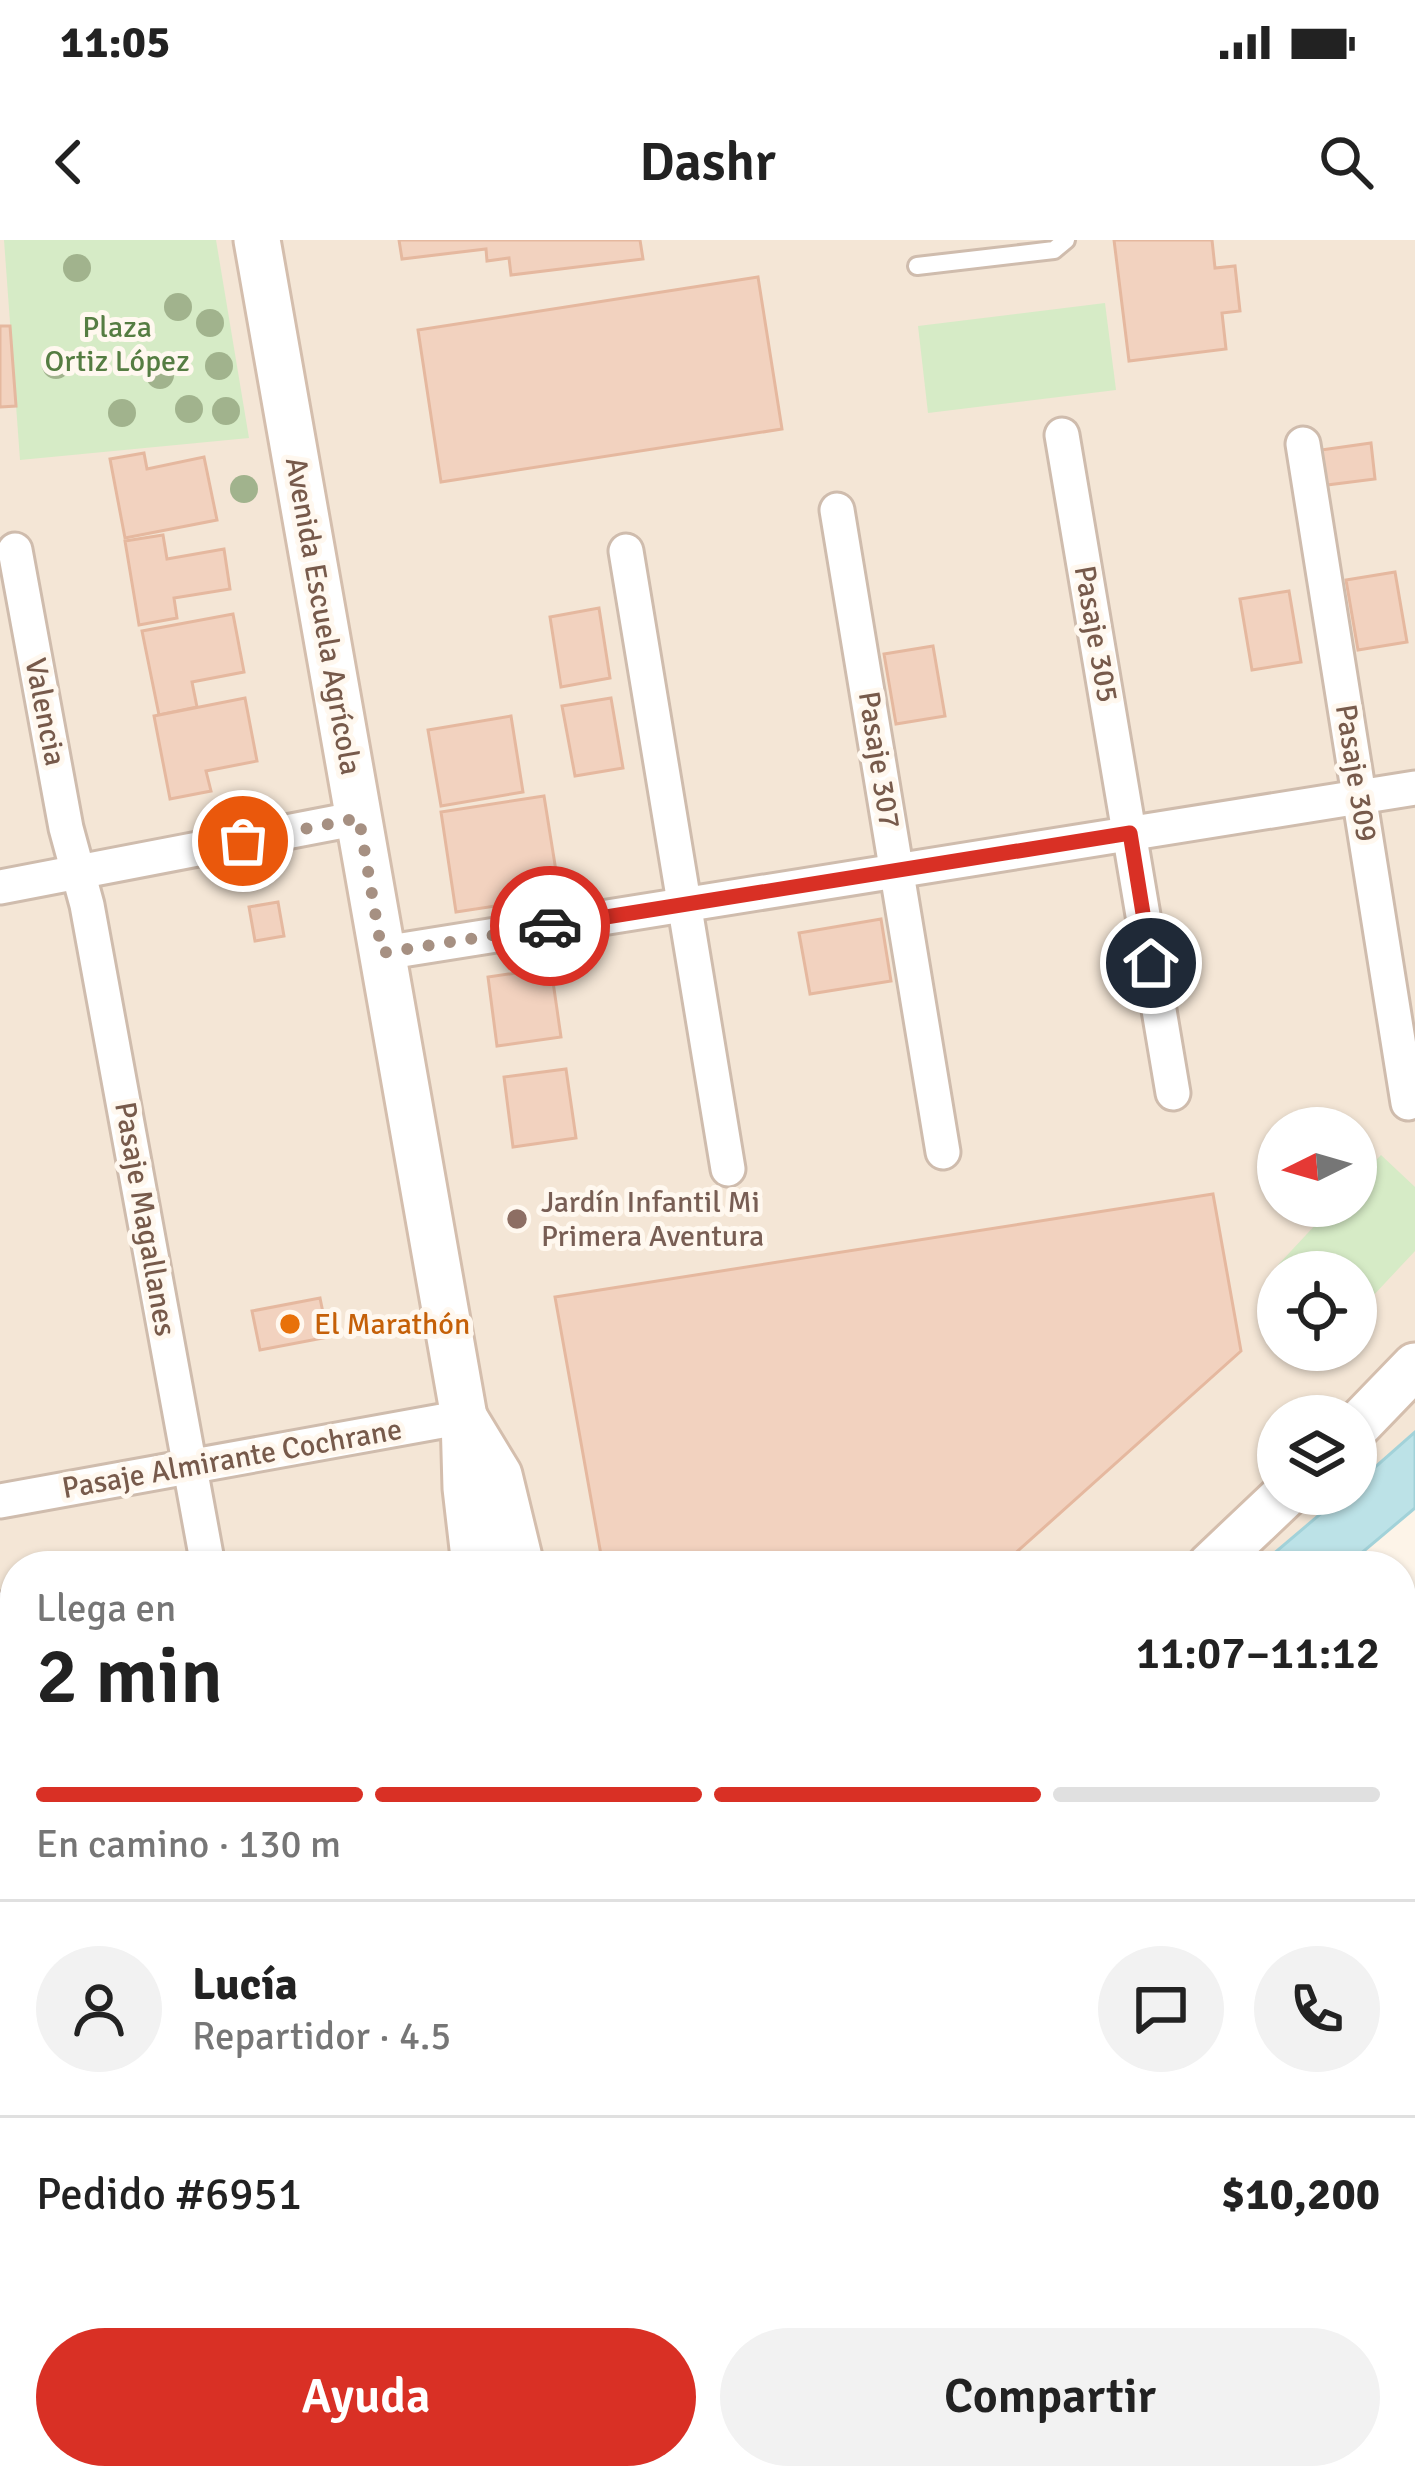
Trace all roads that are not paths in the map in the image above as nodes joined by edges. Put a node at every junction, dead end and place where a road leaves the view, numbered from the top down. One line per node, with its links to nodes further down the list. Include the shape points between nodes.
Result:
1 (257, 240): 11 (main road, Avenida Escuela Agrícola)
2 (1066, 240): 3 (lane, via 1054,250)
3 (917, 266)
4 (1062, 435): 12 (street, Pasaje 305)
5 (1304, 444): 10 (street, Pasaje 309)
6 (837, 510): 13 (street, Pasaje 307)
7 (15, 550): 14 (street, Valencia)
8 (626, 551): 16 (street)
9 (1415, 788): 10 (street)
10 (1360, 797): 12 (street); 19 (street, Pasaje 309)
11 (359, 818): 14 (street); 17 (main road, Avenida Escuela Agrícola)
12 (1130, 833): 13 (street); 18 (street, Pasaje 305)
13 (897, 870): 16 (street); 20 (street, Pasaje 307)
14 (78, 872): 15 (street); 25 (street, Pasaje Magallanes)
15 (0, 887)
16 (683, 904): 17 (street); 21 (street)
17 (382, 953): 24 (main road, Avenida Escuela Agrícola)
18 (1173, 1093)
19 (1408, 1103)
20 (943, 1152)
21 (728, 1169)
22 (1415, 1366): 23 (main road)
23 (1377, 1405)
24 (464, 1418): 25 (street, Pasaje Almirante Cochrane); 29 (main road, Avenida Escuela Agrícola); 30 (main road, Avenida Escuela Agrícola, via 499,1474)
25 (190, 1467): 26 (street, Pasaje Almirante Cochrane); 28 (street, Pasaje Magallanes)
26 (0, 1501)
27 (1264, 1515): 31 (main road)
28 (205, 1551)
29 (473, 1551)
30 (517, 1551)
31 (1226, 1551)

